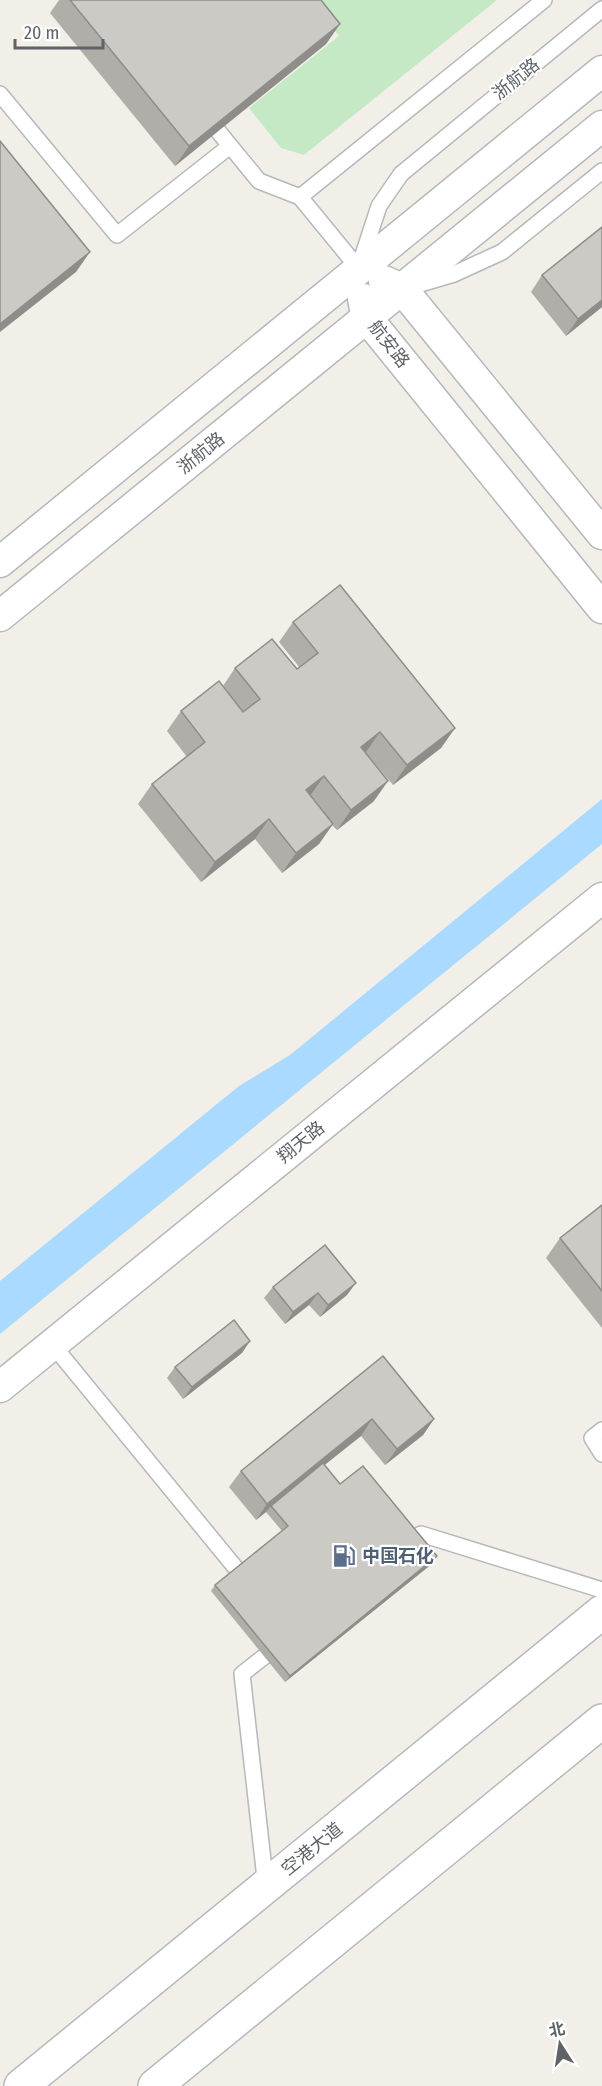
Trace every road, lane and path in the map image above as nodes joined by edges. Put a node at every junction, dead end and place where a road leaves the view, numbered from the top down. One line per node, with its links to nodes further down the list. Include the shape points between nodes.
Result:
1 (544, 0): 9 (lane)
2 (602, 9): 10 (lane, 浙航路, via 401,174 379,206)
3 (602, 71): 10 (street)
4 (0, 94): 7 (lane, via 117,235)
5 (602, 126): 11 (street, 浙航路)
6 (218, 131): 7 (lane)
7 (230, 146): 9 (lane, via 259,181)
8 (602, 171): 11 (lane, 浙航路, via 502,252 454,274)
9 (300, 198): 10 (lane)
10 (358, 270): 11 (street); 12 (street, 航安路); 14 (street)
11 (402, 289): 12 (street, 浙航路); 13 (street)
12 (367, 318): 15 (street, 航安路); 16 (street, 浙航路)
13 (602, 534)
14 (0, 562)
15 (602, 608)
16 (0, 616)
17 (602, 898): 18 (street, 翔天路)
18 (52, 1344): 19 (street, 翔天路); 24 (lane)
19 (0, 1387)
20 (602, 1430): 21 (lane, via 592,1438)
21 (602, 1454)
22 (393, 1556): 23 (lane, via 420,1534)
23 (602, 1590)
24 (261, 1599)
25 (602, 1612): 28 (main road, 空港大道)
26 (291, 1635): 28 (lane, via 242,1674)
27 (602, 1721): 30 (main road)
28 (266, 1887): 29 (main road, 空港大道)
29 (21, 2086)
30 (155, 2086)

